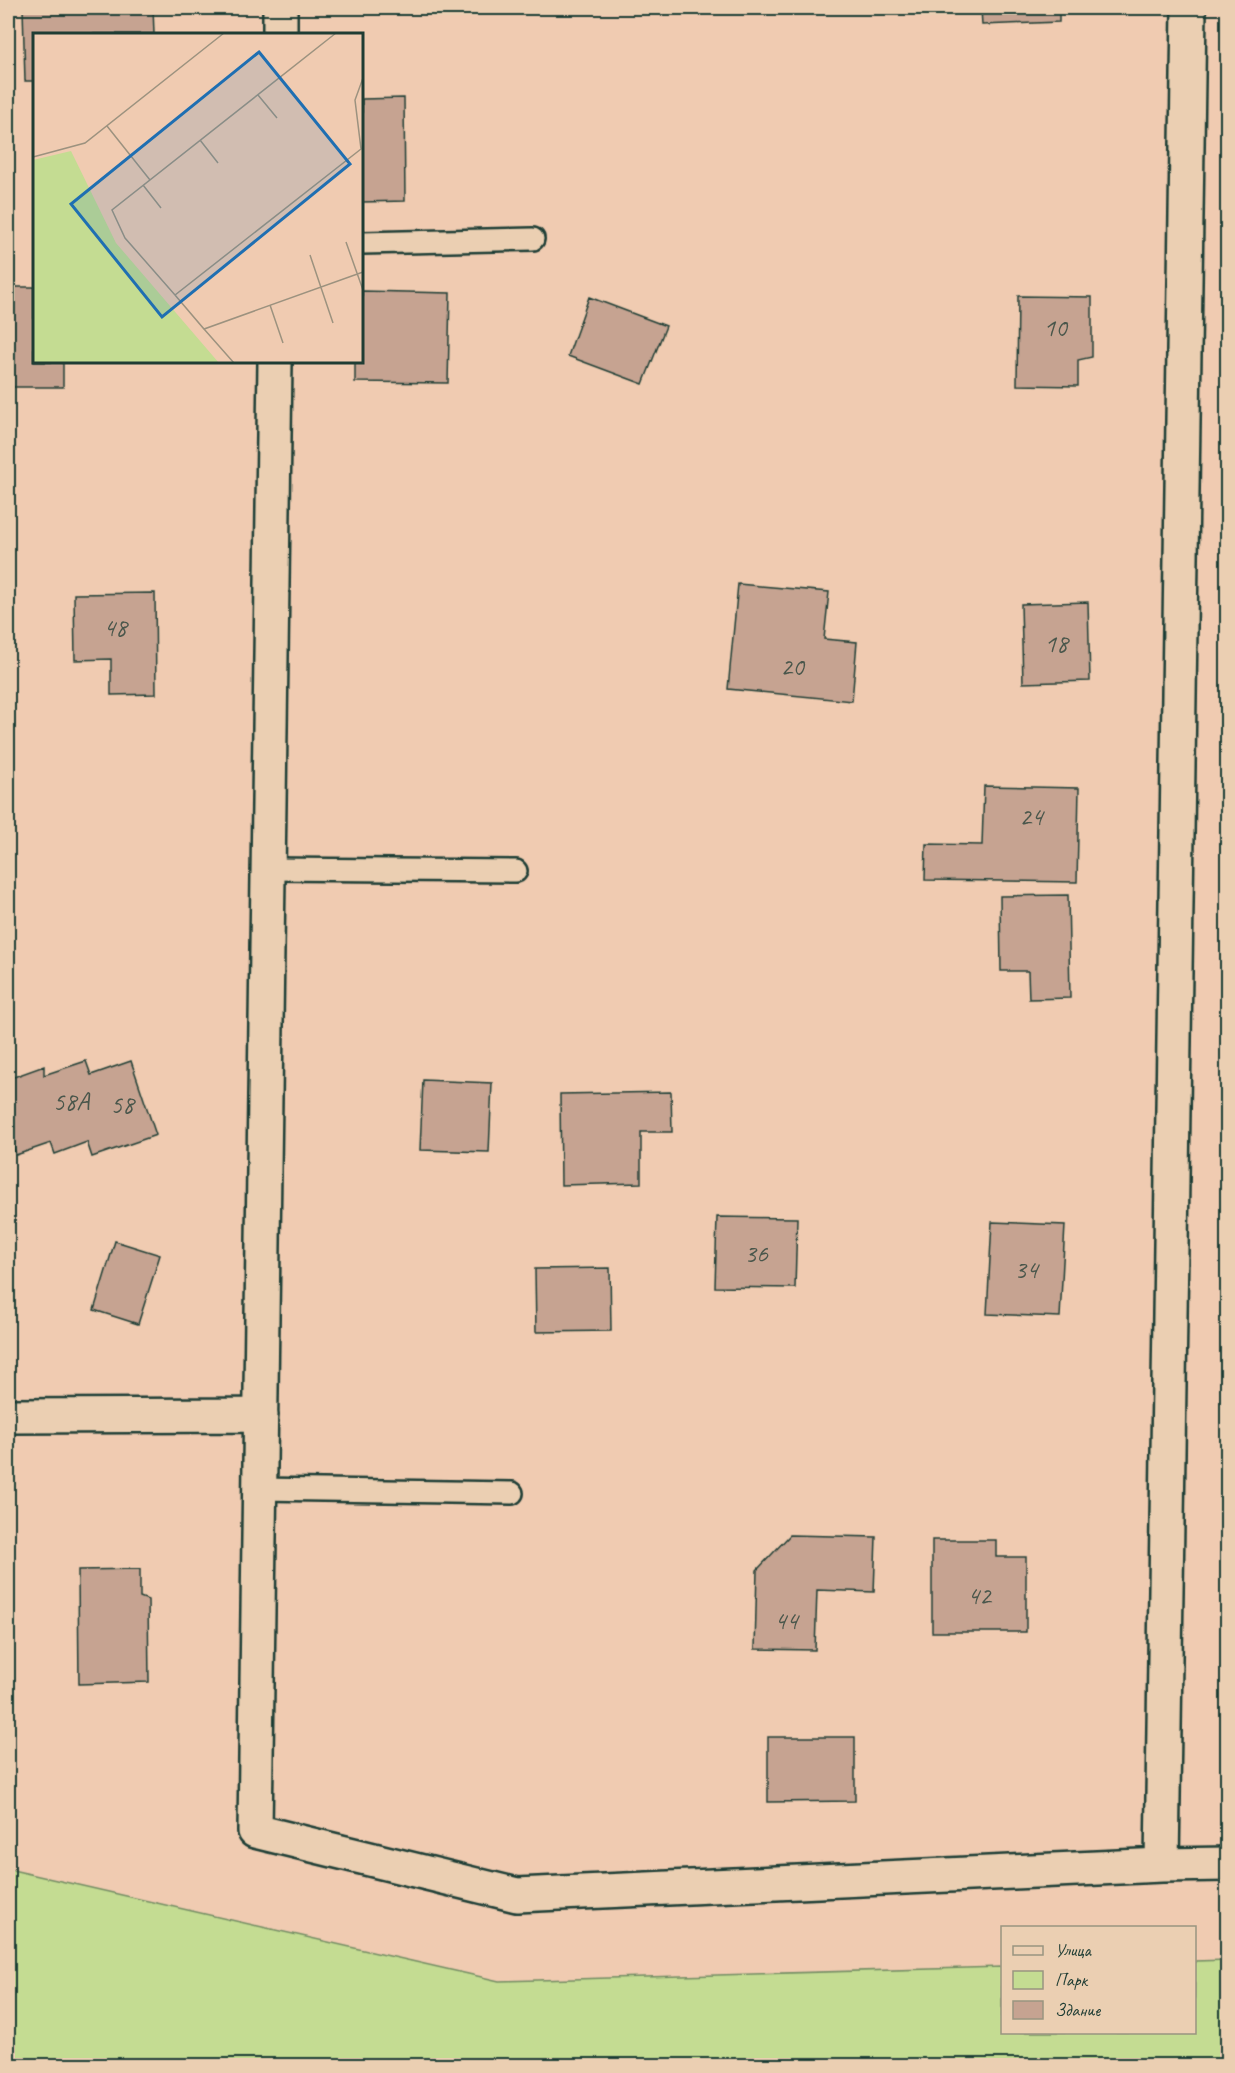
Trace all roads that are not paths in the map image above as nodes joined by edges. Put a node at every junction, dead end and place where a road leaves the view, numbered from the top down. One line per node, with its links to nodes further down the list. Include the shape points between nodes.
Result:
1 (280, 8): 3 (street)
2 (1189, 8): 14 (street)
3 (280, 33)
4 (533, 239): 5 (lane)
5 (363, 243)
6 (275, 363): 7 (street)
7 (268, 869): 8 (lane); 9 (street)
8 (516, 871)
9 (261, 1415): 10 (street); 11 (street)
10 (8, 1416)
11 (260, 1489): 12 (lane); 14 (street, via 255,1831 517,1895)
12 (512, 1493)
13 (1227, 1864): 14 (street)
14 (1162, 1865)

